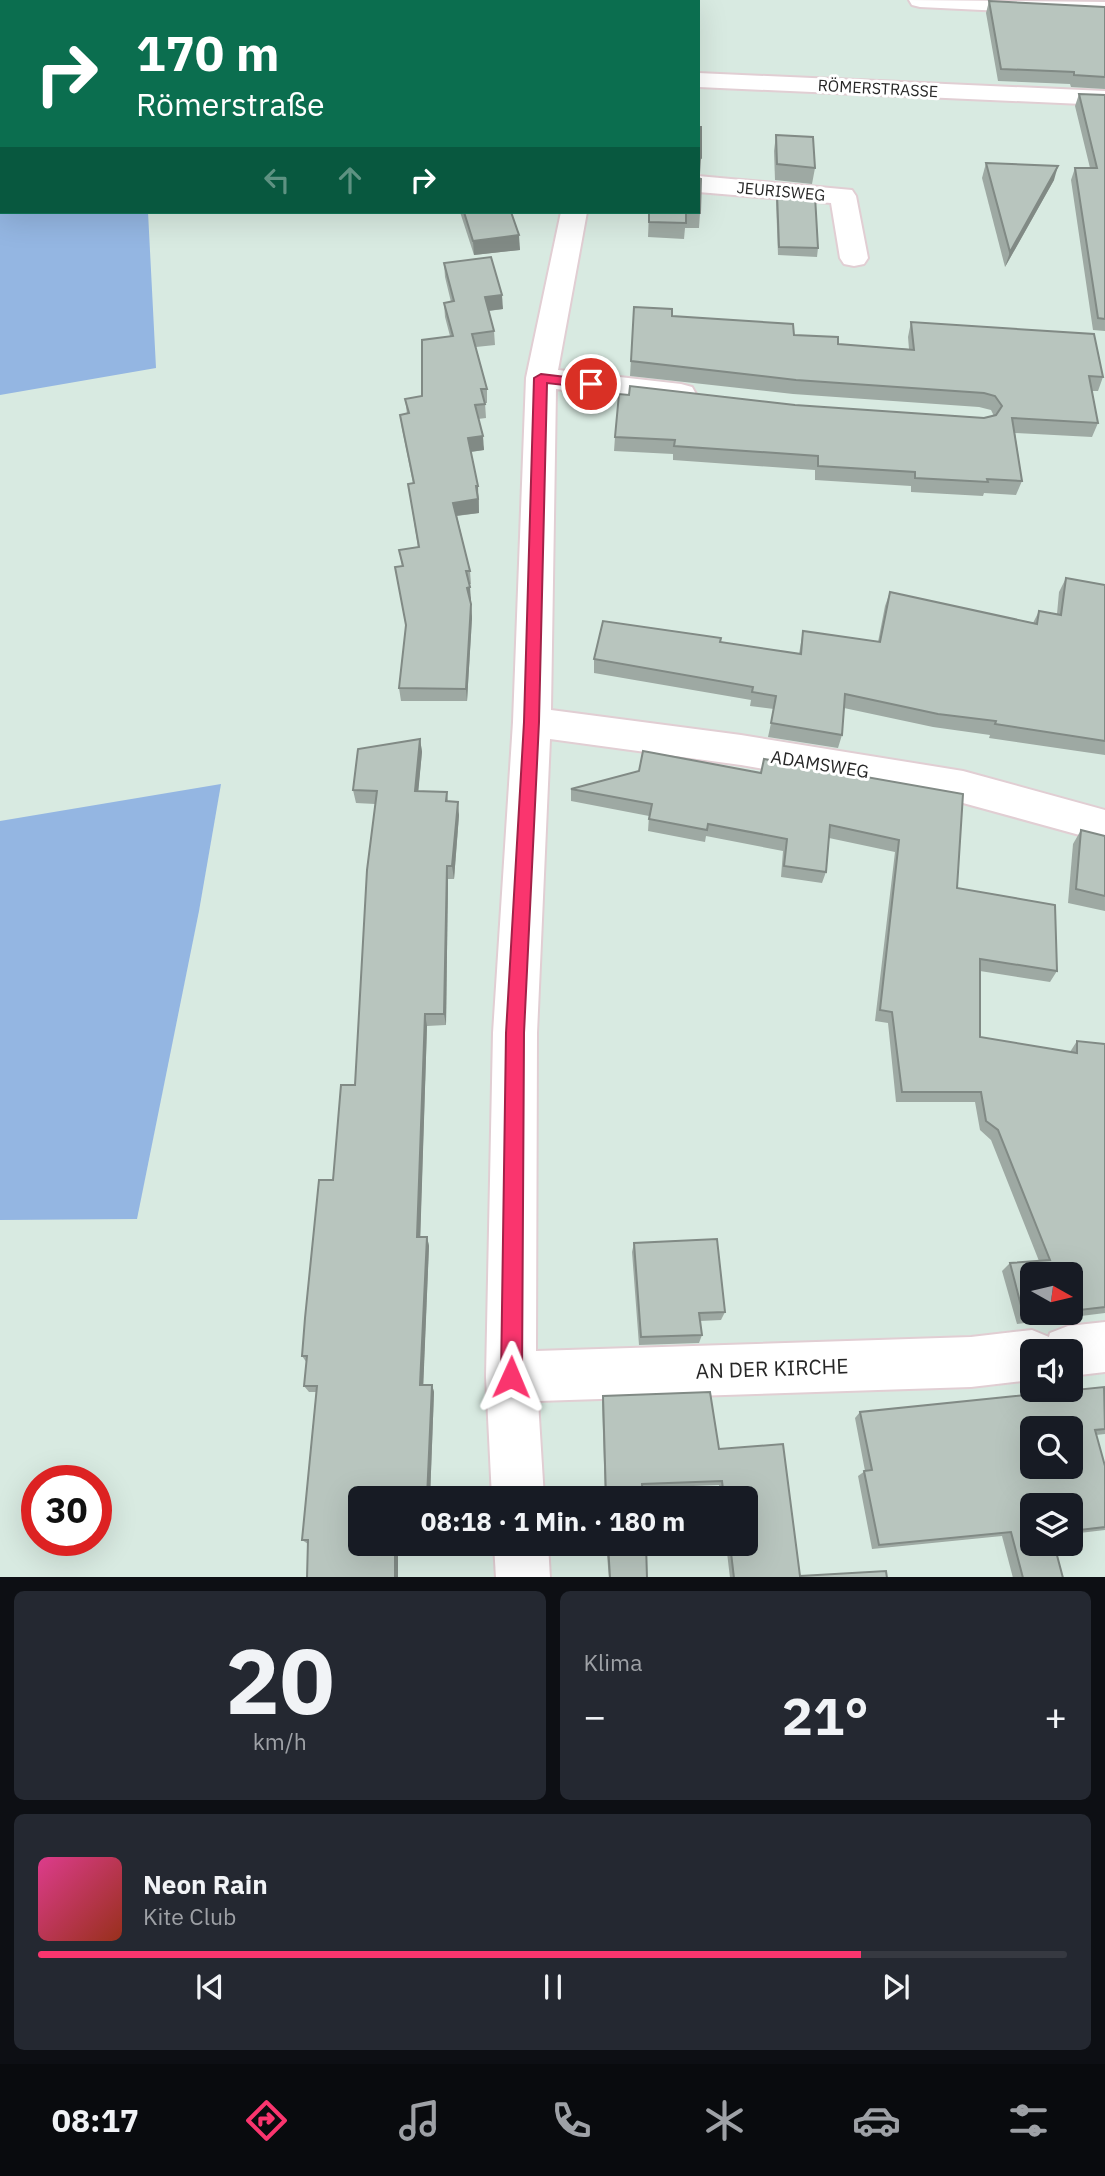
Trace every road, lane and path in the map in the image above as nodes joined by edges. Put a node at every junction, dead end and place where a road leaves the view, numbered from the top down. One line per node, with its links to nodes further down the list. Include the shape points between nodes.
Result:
1 (920, 0): 2 (street)
2 (1105, 9)
3 (700, 80): 4 (street, RÖMERSTRASSE)
4 (1105, 98)
5 (700, 184): 7 (street, JEURISWEG, via 843,196)
6 (574, 214): 8 (street)
7 (854, 258)
8 (541, 378): 9 (street); 10 (street)
9 (713, 398)
10 (532, 722): 11 (street, ADAMSWEG, via 963,787); 15 (street, via 515,1033)
11 (1105, 827)
12 (1105, 1347): 13 (street)
13 (1083, 1349)
14 (1020, 1356): 15 (street, AN DER KIRCHE, via 971,1362)
15 (511, 1377): 16 (street)
16 (517, 1486)
17 (522, 1556): 18 (street)
18 (523, 1577)

